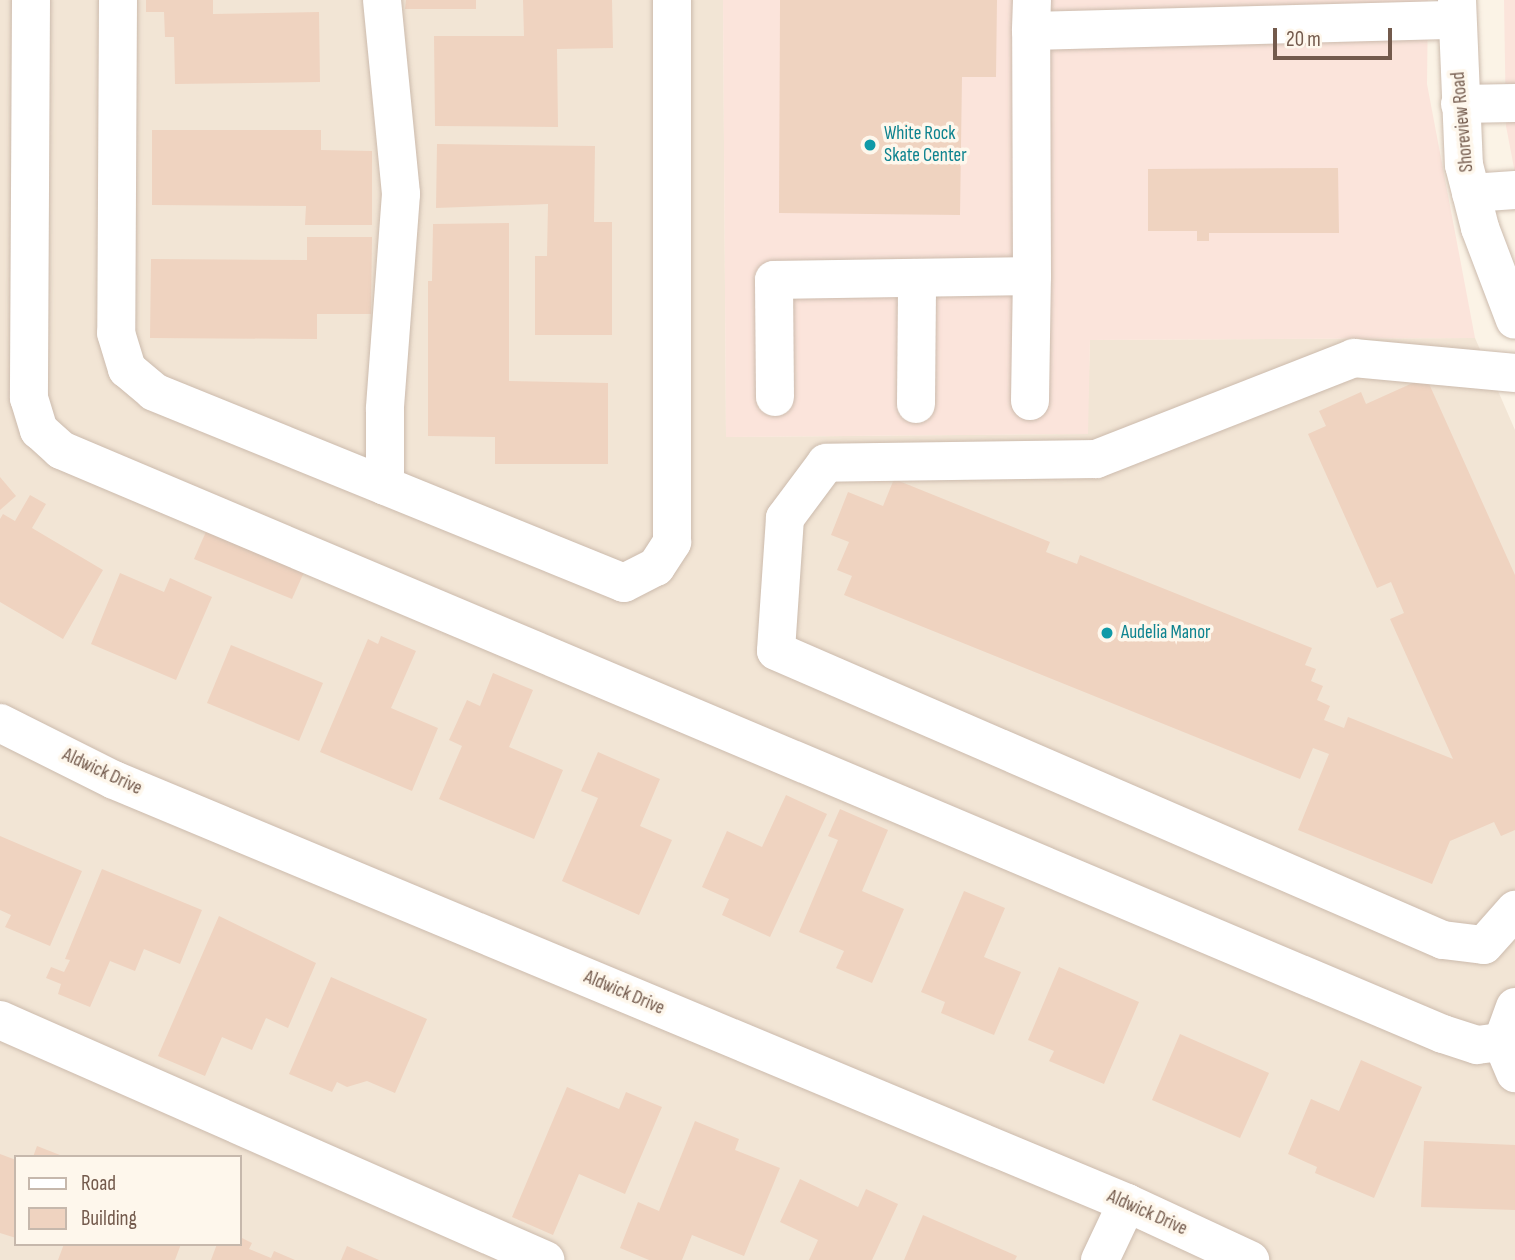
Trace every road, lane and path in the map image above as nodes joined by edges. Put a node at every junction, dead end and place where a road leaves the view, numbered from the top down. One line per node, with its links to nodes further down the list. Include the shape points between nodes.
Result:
1 (31, 0): 22 (street, via 29,398 39,430 61,450 1443,1034 1477,1045)
2 (118, 0): 18 (street, via 116,333 127,369 154,392)
3 (382, 0): 18 (street, via 401,194 385,410)
4 (672, 0): 18 (street, via 672,542 656,567 624,583)
5 (1457, 10): 6 (street); 8 (street, Shoreview Road)
6 (1032, 16): 11 (street)
7 (1515, 103): 8 (street)
8 (1460, 104): 10 (street, Shoreview Road, via 1464,165)
9 (1515, 190): 10 (street)
10 (1471, 193): 13 (street, Shoreview Road)
11 (1032, 276): 12 (street); 16 (street)
12 (917, 278): 15 (street, via 774,280); 17 (street)
13 (1515, 320)
14 (1515, 373): 20 (street, via 1354,358 1096,459 826,463 785,518 776,651 1443,940 1484,945)
15 (775, 397)
16 (1030, 401)
17 (916, 404)
18 (385, 486)
19 (0, 723): 23 (street, Aldwick Drive, via 114,780)
20 (1515, 910)
21 (0, 1020): 24 (street)
22 (1511, 1041)
23 (1126, 1203): 25 (street); 26 (street, Aldwick Drive)
24 (545, 1260)
25 (1100, 1260)
26 (1250, 1260)

